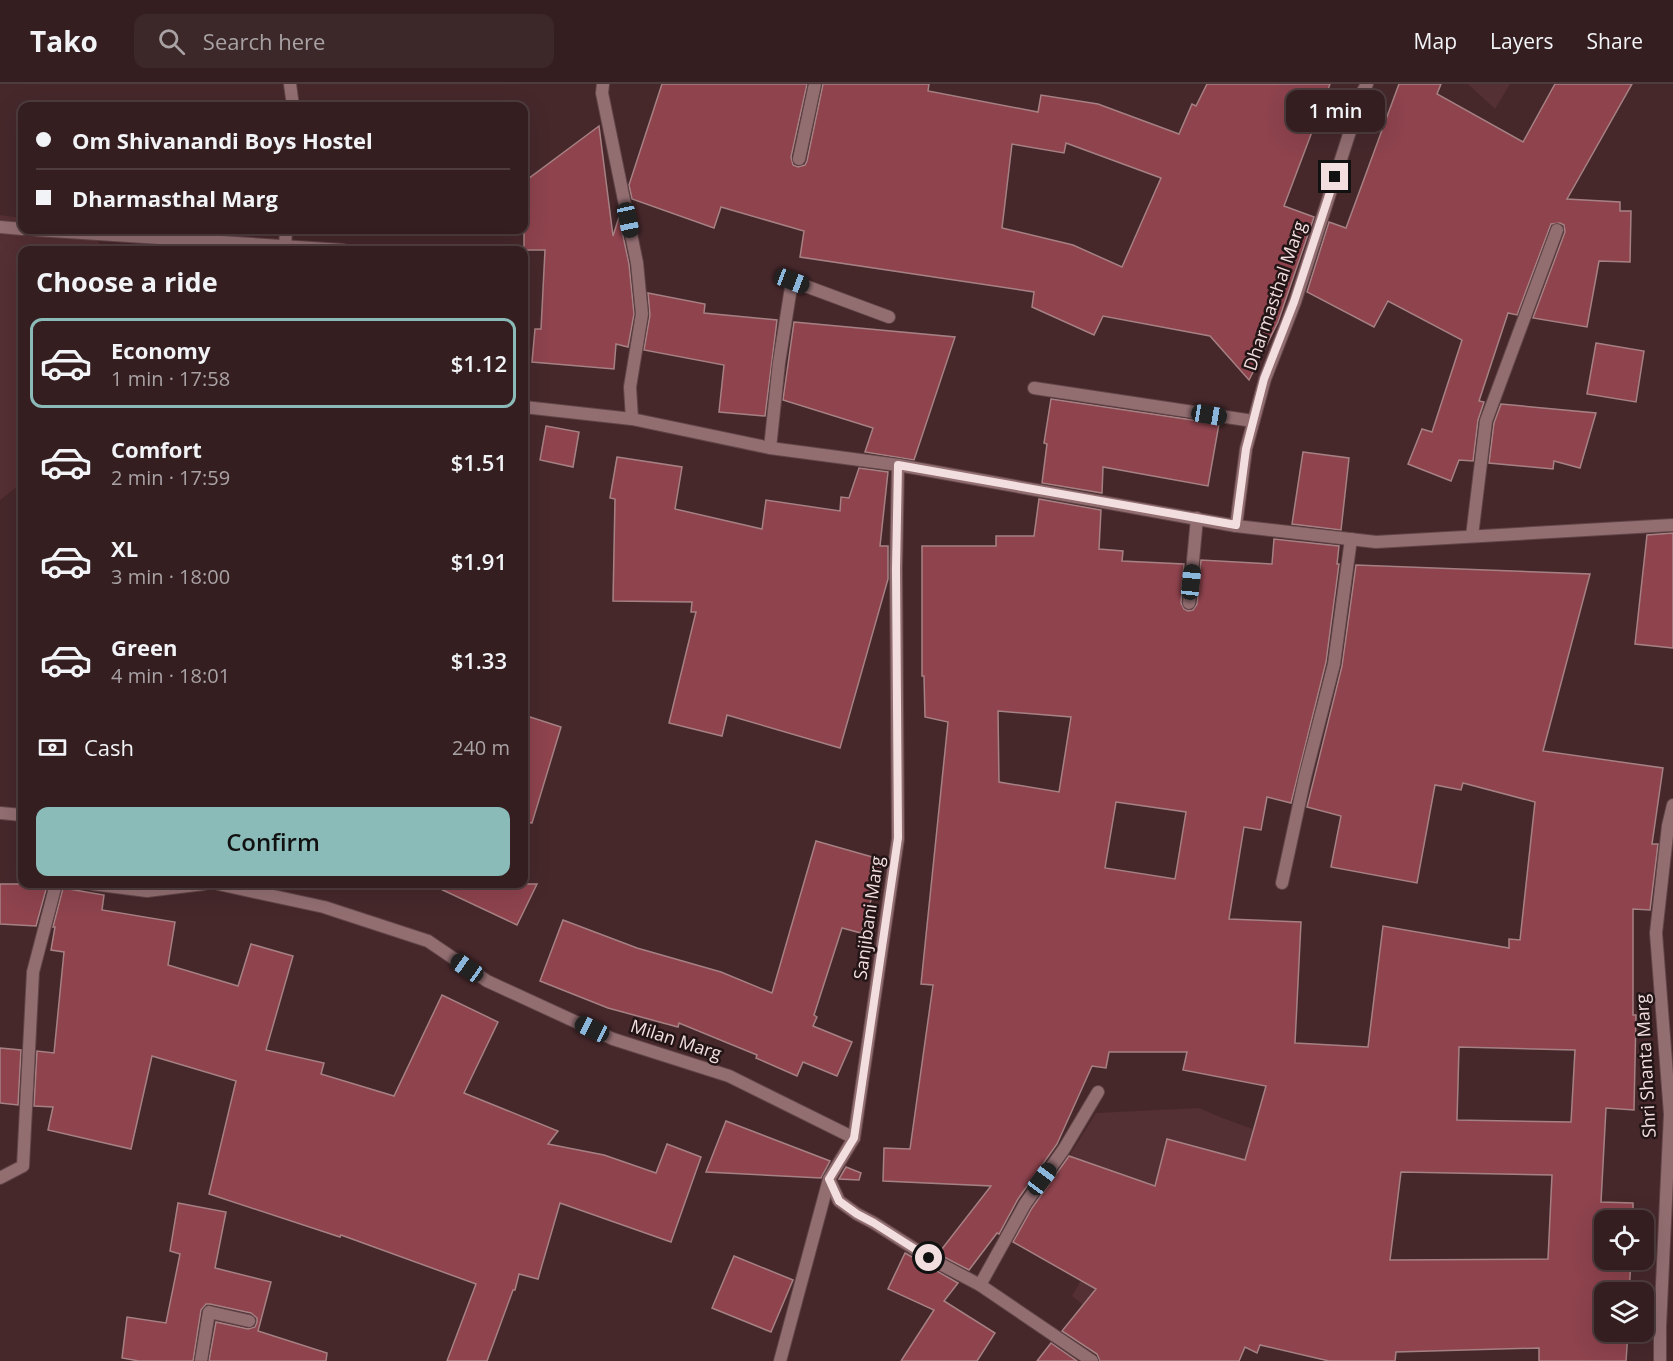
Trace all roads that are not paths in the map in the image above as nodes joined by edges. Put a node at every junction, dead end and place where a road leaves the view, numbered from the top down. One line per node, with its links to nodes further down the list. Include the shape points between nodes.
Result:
1 (290, 84): 5 (street)
2 (603, 84): 16 (street, via 637,263 642,314 630,387)
3 (815, 84): 6 (street)
4 (1367, 84): 17 (street, Dharmasthal Marg, via 1264,379)
5 (292, 102)
6 (799, 159)
7 (0, 227): 8 (street)
8 (18, 229)
9 (1557, 230): 23 (street, via 1486,421)
10 (98, 234): 12 (street)
11 (286, 234): 12 (street)
12 (285, 246)
13 (889, 317): 18 (street, via 792,281)
14 (1034, 388): 17 (street)
15 (528, 407): 16 (street)
16 (632, 419): 18 (street)
17 (1253, 421): 21 (street, Dharmasthal Marg)
18 (770, 448): 19 (street)
19 (898, 465): 20 (street); 35 (street, Sanjibani Marg, via 898,838)
20 (1197, 518): 21 (street); 25 (street)
21 (1236, 525): 24 (street)
22 (1673, 525): 23 (street)
23 (1472, 536): 24 (street, via 1376,542)
24 (1351, 539): 29 (street, via 1334,664)
25 (1189, 603)
26 (1673, 805): 43 (street, Shri Shanta Marg, via 1656,933 1670,1114)
27 (0, 813): 28 (street)
28 (18, 815)
29 (1282, 883)
30 (55, 888): 36 (street, via 33,972 23,1166)
31 (123, 888): 32 (street)
32 (171, 888)
33 (236, 888): 35 (street, Milan Marg, via 324,907 428,941 487,981 612,1039 729,1076)
34 (1098, 1092): 38 (street, via 1025,1204)
35 (854, 1138): 37 (street, Sanjibani Marg)
36 (0, 1178)
37 (829, 1179): 38 (street, via 839,1201 857,1214); 41 (street, Sanjibani Marg)
38 (980, 1285): 42 (street)
39 (249, 1321): 40 (street, via 208,1312)
40 (201, 1361)
41 (780, 1361)
42 (1092, 1361)
43 (1660, 1361)

